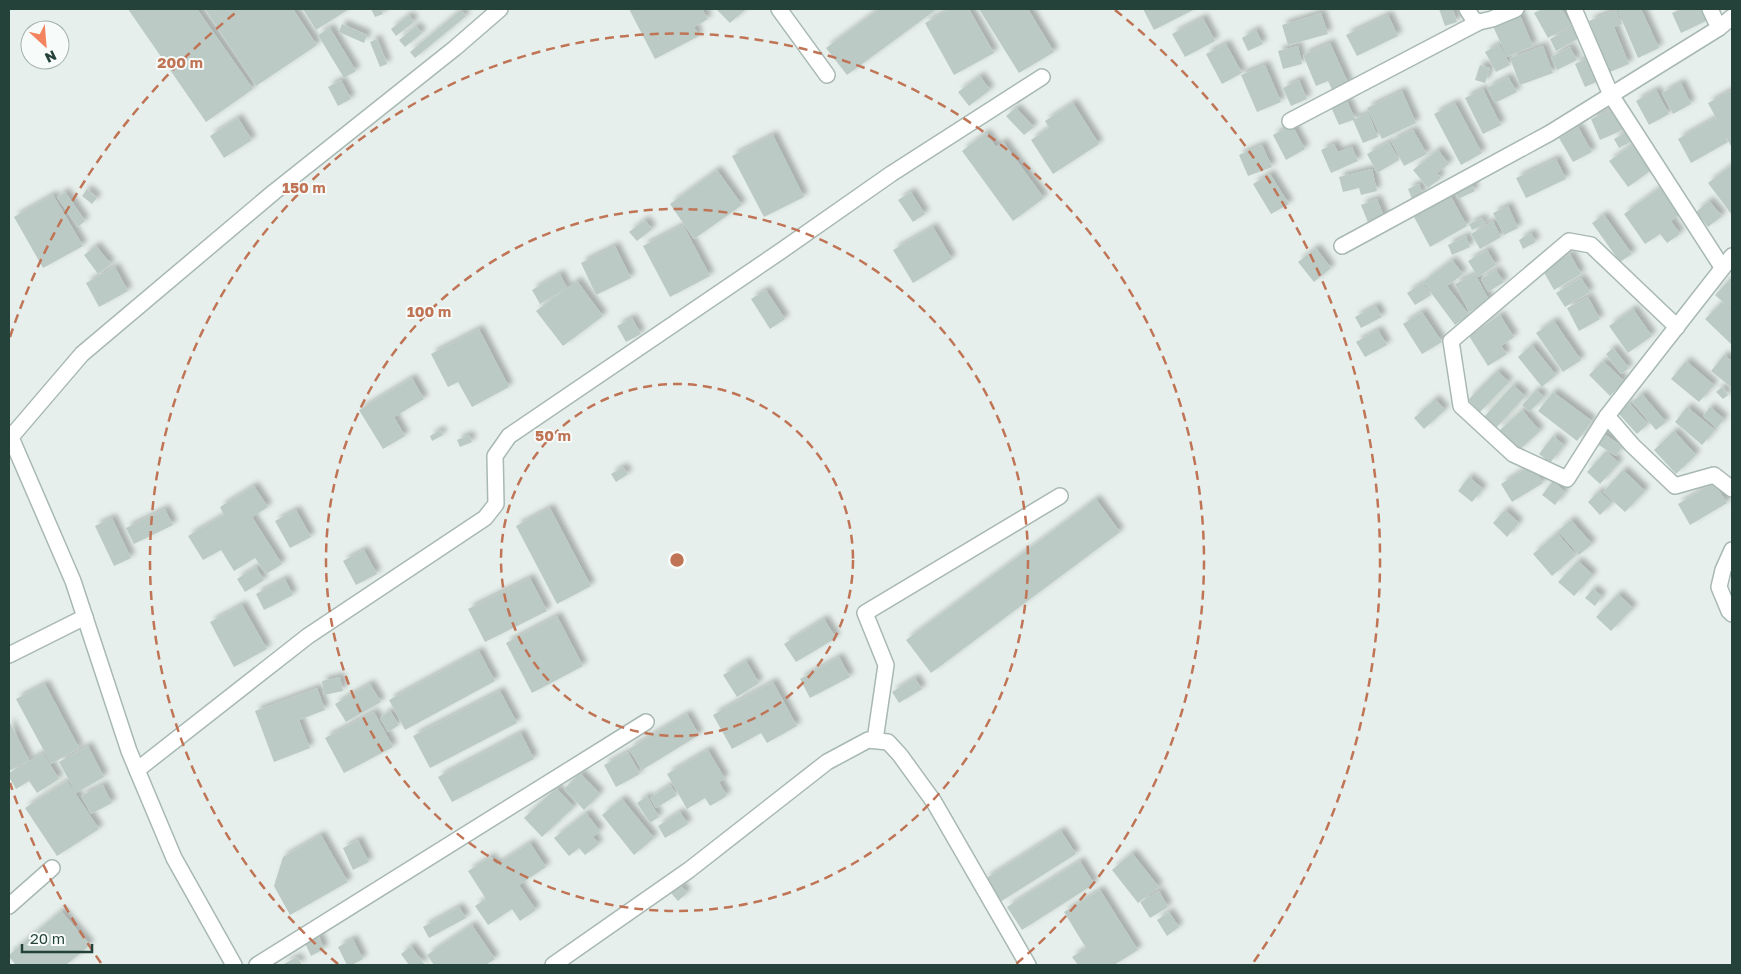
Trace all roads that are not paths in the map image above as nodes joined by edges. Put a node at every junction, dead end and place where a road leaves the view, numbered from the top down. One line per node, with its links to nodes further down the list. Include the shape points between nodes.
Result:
1 (500, 9): 19 (street, via 456,48 274,192 82,354)
2 (779, 9): 10 (street)
3 (1466, 9): 8 (street)
4 (1516, 9): 8 (street)
5 (1574, 9): 12 (street)
6 (1710, 9): 9 (street)
7 (1732, 17): 9 (street)
8 (1479, 22): 13 (street)
9 (1719, 28): 12 (street)
10 (827, 75)
11 (1042, 76): 28 (street, via 891,174 509,436 495,456 496,504 485,518 308,636)
12 (1611, 95): 14 (street, via 1550,133); 16 (street)
13 (1290, 121)
14 (1342, 246)
15 (1732, 256): 16 (street)
16 (1722, 267): 17 (street)
17 (1677, 327): 18 (street); 18 (street, via 1591,245 1569,241 1451,341 1461,406 1513,454 1567,479)
18 (1607, 416): 20 (street, via 1675,486 1714,475)
19 (10, 435): 24 (street, via 74,581)
20 (1732, 489)
21 (1060, 496): 27 (street, via 865,613 886,665)
22 (1732, 550): 23 (street, via 1720,587)
23 (1732, 614)
24 (85, 617): 25 (street); 28 (street)
25 (9, 655)
26 (646, 722): 32 (street)
27 (875, 740): 33 (street, via 868,740 827,762 689,870); 34 (street, via 888,742 934,802)
28 (137, 770): 31 (street, via 174,858)
29 (52, 868): 30 (street)
30 (9, 906)
31 (234, 965)
32 (256, 965)
33 (553, 965)
34 (1028, 965)

